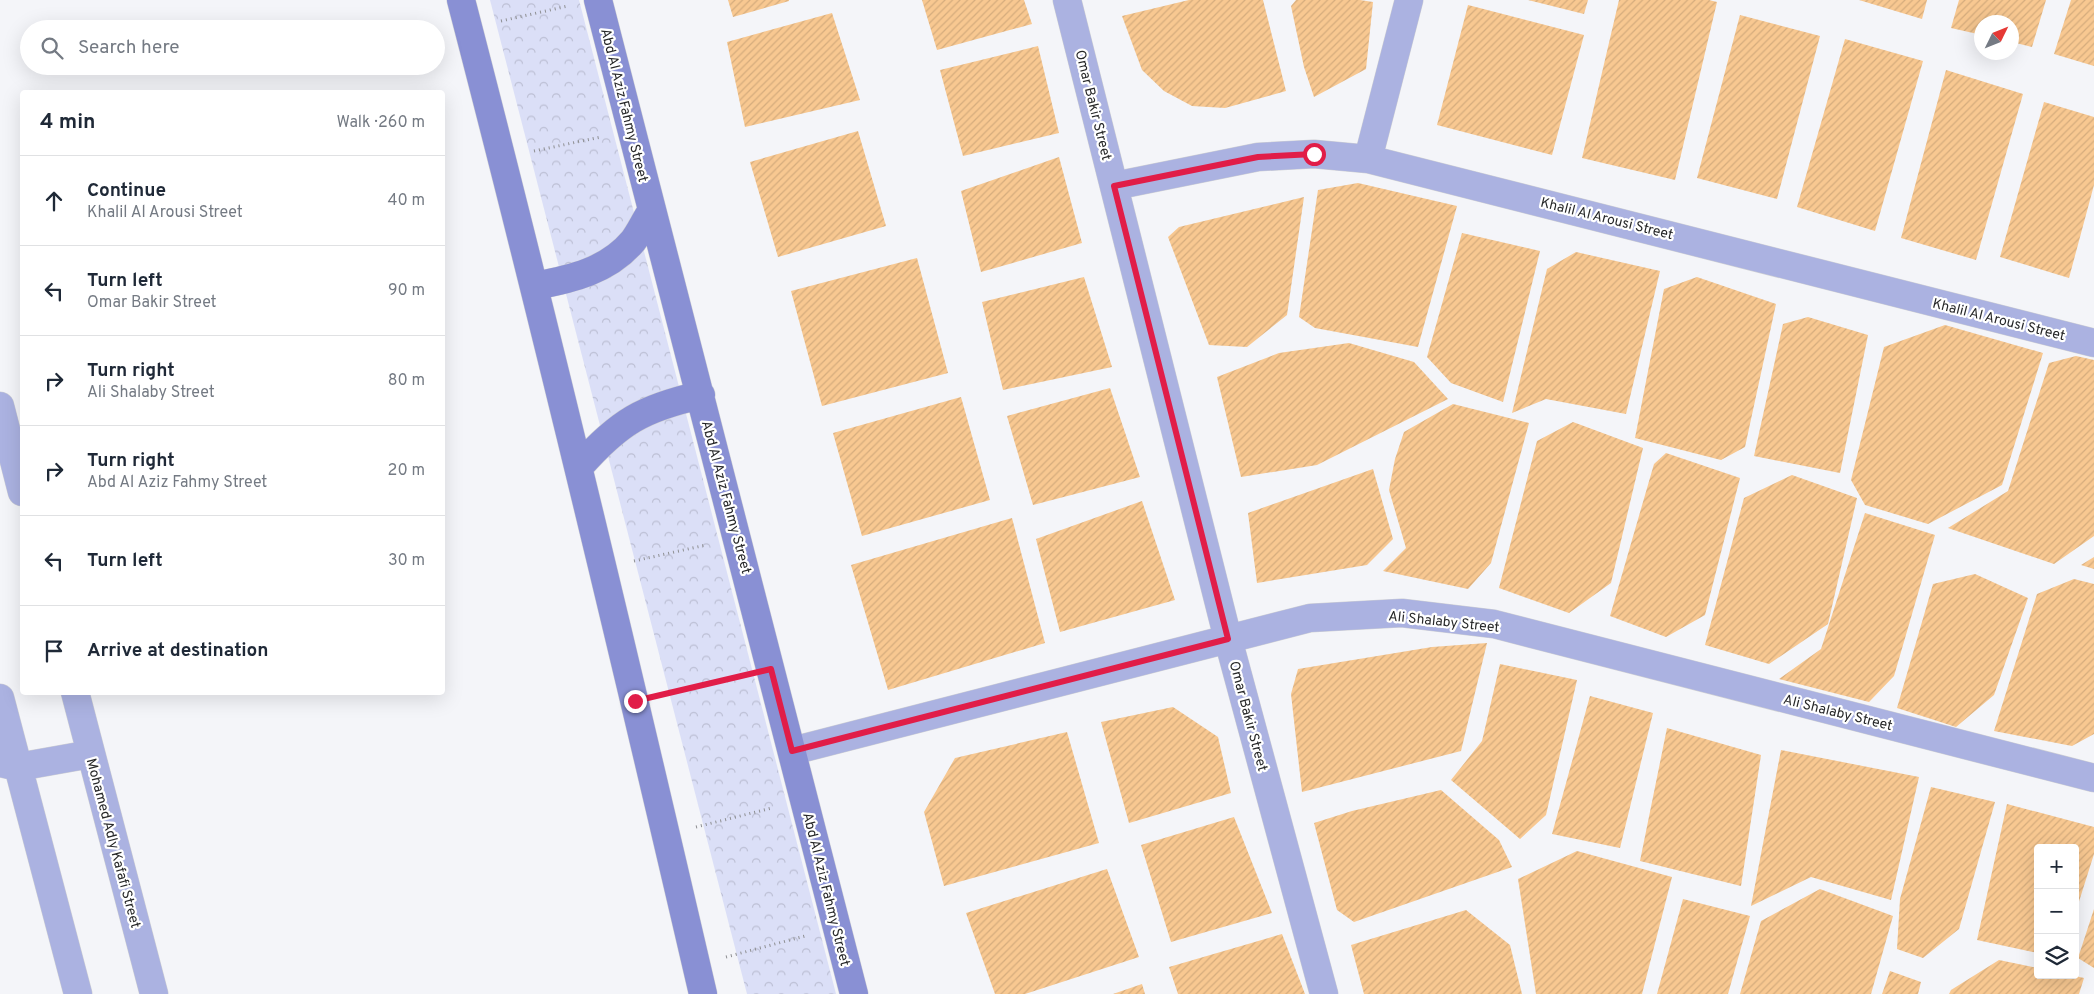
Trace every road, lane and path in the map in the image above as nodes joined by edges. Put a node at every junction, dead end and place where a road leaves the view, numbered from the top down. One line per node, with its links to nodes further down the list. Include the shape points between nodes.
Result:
1 (461, 0): 6 (main road)
2 (598, 0): 7 (main road, Abd Al Aziz Fahmy Street)
3 (1067, 0): 10 (street, Omar Bakir Street)
4 (1409, 0): 9 (street)
5 (570, 6): 6 (path)
6 (468, 28): 8 (main road)
7 (631, 131): 8 (path); 11 (main road, Abd Al Aziz Fahmy Street)
8 (503, 158): 12 (main road)
9 (1368, 158): 10 (street, Khalil Al Arousi Street, via 1314,154 1258,157); 13 (street, Khalil Al Arousi Street)
10 (1114, 186): 20 (street, Omar Bakir Street)
11 (652, 210): 12 (main road, via 632,241 605,265 571,279); 14 (main road, Abd Al Aziz Fahmy Street)
12 (535, 286): 16 (main road)
13 (2094, 343)
14 (701, 395): 16 (main road, via 666,403 632,418 604,439); 18 (main road, Abd Al Aziz Fahmy Street)
15 (0, 406): 17 (street)
16 (580, 466): 19 (main road)
17 (20, 484)
18 (738, 538): 19 (path); 21 (main road, Abd Al Aziz Fahmy Street)
19 (604, 567): 24 (main road)
20 (1228, 639): 25 (street, Ali Shalaby Street); 28 (street, Ali Shalaby Street, via 1310,618 1402,614 1494,624); 37 (street, Omar Bakir Street)
21 (771, 669): 24 (path); 25 (main road, Abd Al Aziz Fahmy Street)
22 (76, 695): 26 (street, Mohamed Adly Kafafi Street)
23 (0, 698): 27 (street)
24 (635, 701): 30 (main road)
25 (792, 751): 29 (main road, Abd Al Aziz Fahmy Street)
26 (91, 754): 27 (street); 34 (street, Mohamed Adly Kafafi Street)
27 (9, 765): 33 (street)
28 (2094, 778)
29 (805, 800): 30 (path); 31 (main road, Abd Al Aziz Fahmy Street)
30 (666, 834): 32 (main road)
31 (837, 928): 32 (path); 36 (main road, Abd Al Aziz Fahmy Street)
32 (697, 965): 35 (main road)
33 (78, 994)
34 (154, 994)
35 (704, 994)
36 (854, 994)
37 (1324, 994)

